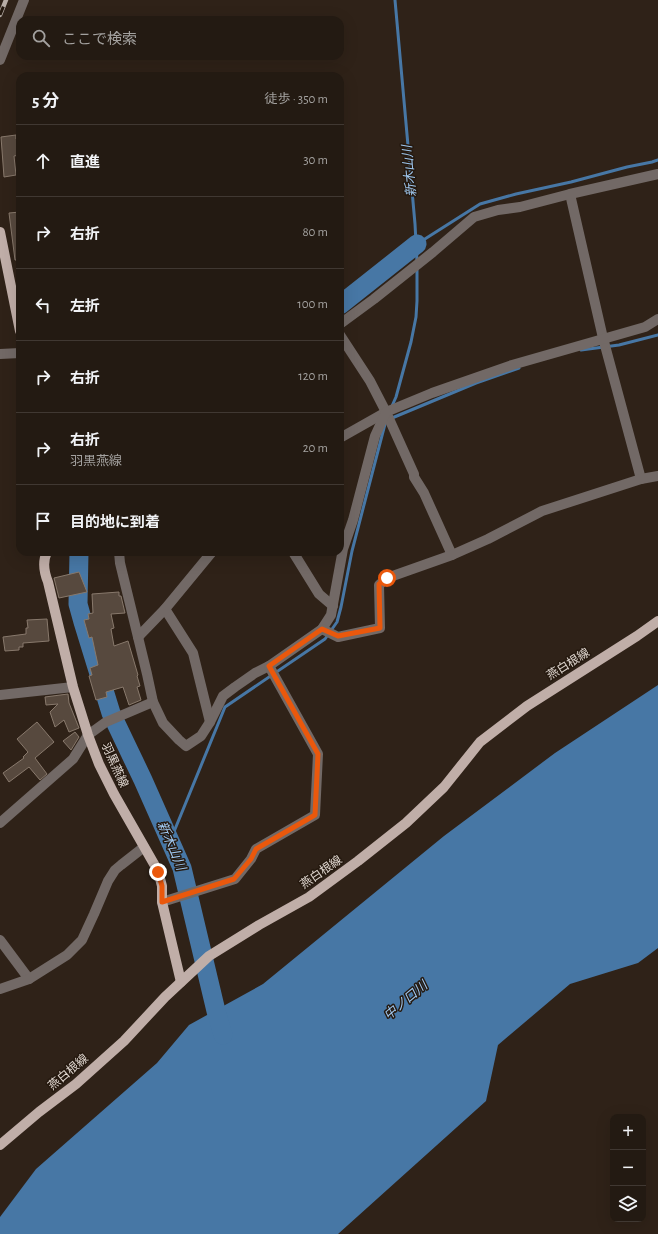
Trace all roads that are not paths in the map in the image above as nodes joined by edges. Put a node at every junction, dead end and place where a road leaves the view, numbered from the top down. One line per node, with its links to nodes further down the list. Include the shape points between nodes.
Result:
1 (24, 0): 2 (street)
2 (18, 16)
3 (16, 20): 4 (street)
4 (0, 60)
5 (658, 174): 6 (street)
6 (570, 194): 10 (street, via 474,217); 11 (street)
7 (0, 232): 8 (main road)
8 (16, 311)
9 (658, 318): 11 (street, via 645,327)
10 (344, 321)
11 (603, 338): 15 (street, via 512,365); 18 (street)
12 (344, 341): 15 (street, via 370,381)
13 (16, 352): 14 (street)
14 (0, 354)
15 (386, 412): 16 (street); 19 (street, via 375,436); 20 (street)
16 (344, 436)
17 (658, 476): 18 (street)
18 (641, 479): 20 (street, via 542,511)
19 (344, 549)
20 (452, 555): 29 (street, via 387,578 379,584 380,628 338,636)
21 (46, 556): 32 (main road, 羽黒燕線, via 44,572)
22 (119, 556): 30 (street)
23 (209, 556): 27 (street)
24 (295, 556): 26 (street, via 319,594)
25 (343, 556): 26 (street)
26 (333, 606): 29 (street, via 331,615)
27 (165, 609): 30 (street); 35 (street, via 193,653)
28 (658, 621): 42 (main road, 燕白根線, via 527,706 480,742 444,788 406,823 309,897 209,956)
29 (322, 629): 31 (street)
30 (138, 636): 34 (street)
31 (269, 666): 35 (street, via 223,696); 39 (street, via 318,754 315,815 256,849 234,879)
32 (73, 687): 33 (street); 36 (main road, 羽黒燕線)
33 (0, 695)
34 (153, 702): 35 (street, via 163,723 186,746 200,736); 36 (street, via 106,722)
35 (210, 722)
36 (88, 735): 37 (street, via 73,759); 38 (main road, 羽黒燕線, via 114,794)
37 (0, 824)
38 (144, 847): 39 (main road, 羽黒燕線, via 158,872 162,886); 41 (street, via 115,870 82,940 67,955)
39 (162, 902): 42 (main road, 羽黒燕線)
40 (0, 940): 41 (street)
41 (29, 979): 43 (street)
42 (181, 982): 44 (main road, 燕白根線, via 124,1041 76,1084)
43 (0, 989)
44 (0, 1145)

